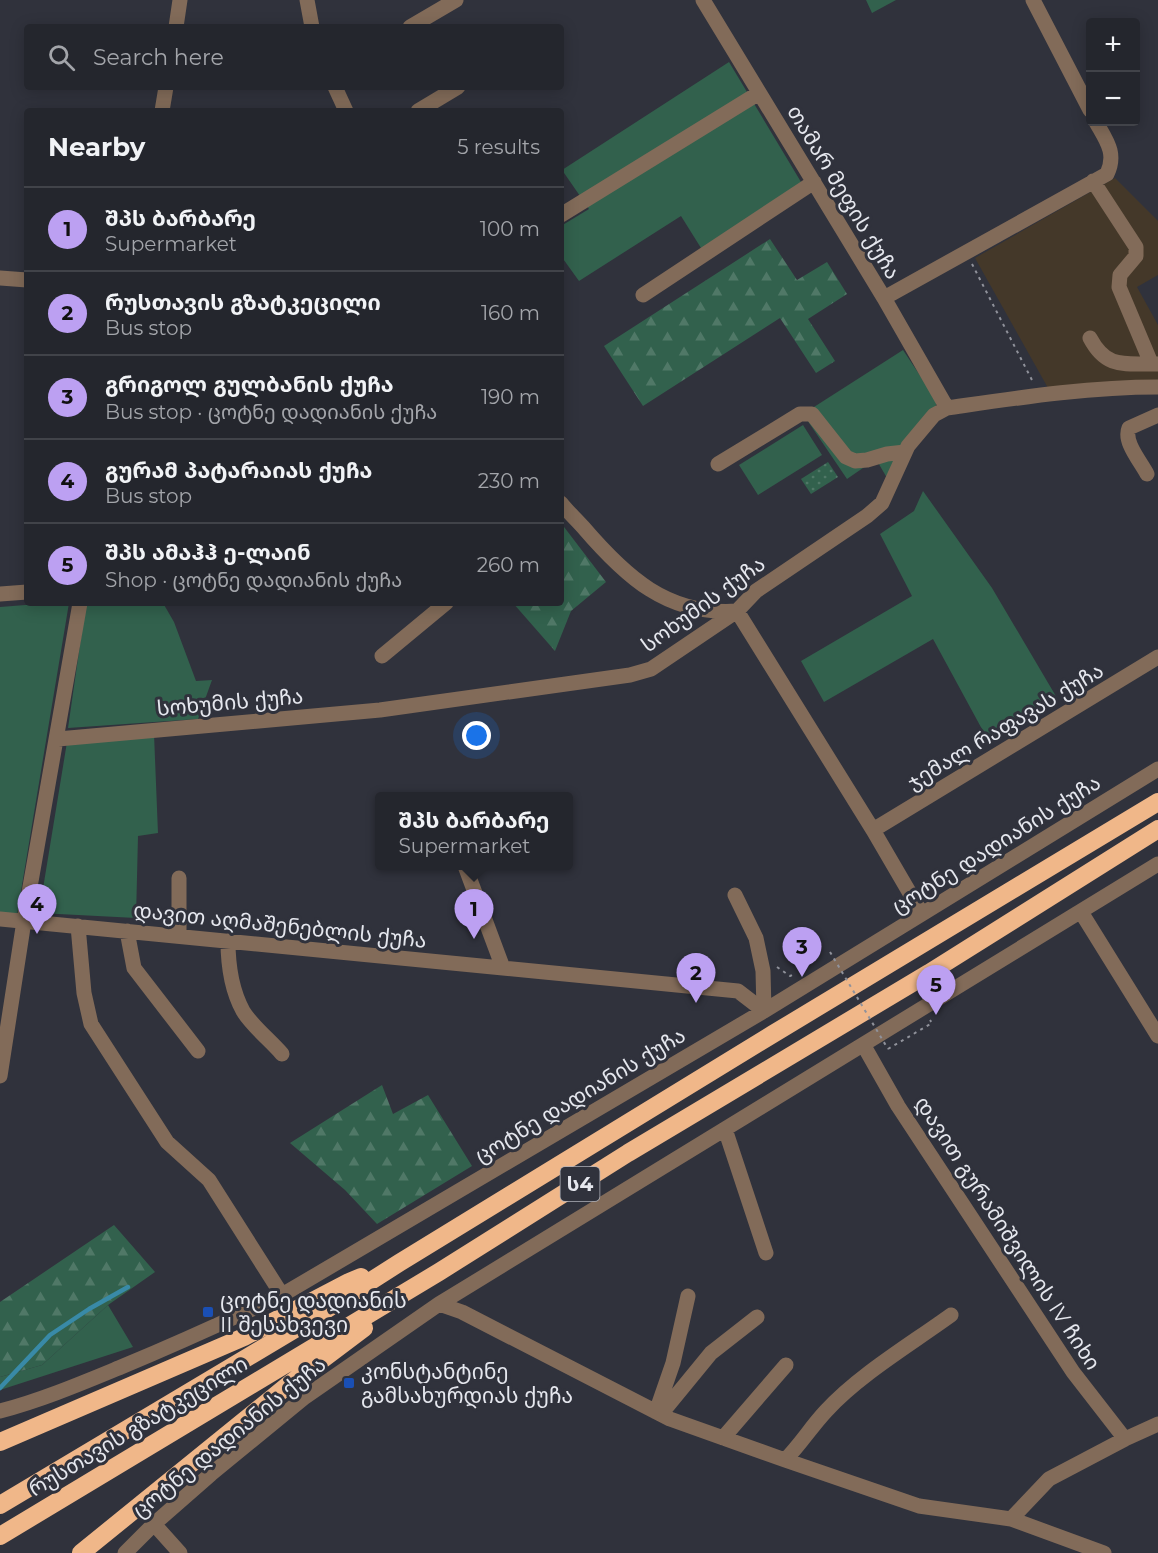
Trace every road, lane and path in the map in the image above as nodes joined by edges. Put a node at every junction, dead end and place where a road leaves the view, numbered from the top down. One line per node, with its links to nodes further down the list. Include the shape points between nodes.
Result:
1 (180, 0): 6 (street)
2 (307, 0): 7 (street)
3 (456, 0): 8 (street)
4 (703, 0): 12 (street, თამარ მეფის ქუჩა)
5 (1033, 0): 13 (street)
6 (176, 24)
7 (311, 24)
8 (415, 24)
9 (166, 90): 14 (street)
10 (336, 90): 15 (street)
11 (453, 90): 16 (street)
12 (759, 93): 19 (street, თამარ მეფის ქუჩა); 20 (street)
13 (1086, 103)
14 (162, 108)
15 (345, 108)
16 (423, 108)
17 (1098, 126): 18 (street, via 1110,148 1112,163 1107,174)
18 (1093, 181): 21 (street); 27 (street, via 1136,247 1136,256 1120,275 1119,287)
19 (814, 182): 24 (street); 25 (street, თამარ მეფის ქუჩა)
20 (564, 213)
21 (966, 253): 25 (street); 29 (path)
22 (0, 278): 23 (street)
23 (24, 280)
24 (643, 295)
25 (884, 298): 30 (street, თამარ მეფის ქუჩა)
26 (1090, 338): 27 (street, via 1109,361)
27 (1155, 364)
28 (1158, 387): 29 (street)
29 (1040, 395): 30 (street)
30 (947, 408): 32 (street, სოხუმის ქუჩა, via 934,415)
31 (1158, 415): 34 (street, via 1129,428 1127,433)
32 (906, 452): 33 (street, via 855,461 846,457 812,414 800,414); 40 (street, სოხუმის ქუჩა, via 882,503 756,591)
33 (718, 464)
34 (1148, 474)
35 (564, 508): 40 (street, via 622,571 647,588 674,603 718,612)
36 (24, 592): 37 (street)
37 (0, 594)
38 (80, 606): 43 (street)
39 (442, 606): 41 (street)
40 (737, 611): 43 (street, სოხუმის ქუჩა, via 651,669 630,675 380,710); 47 (street)
41 (382, 656)
42 (1158, 657): 47 (street, ჯემალ რაფავას ქუჩა)
43 (58, 739): 55 (street)
44 (1158, 769): 53 (street, ცოტნე დადიანის ქუჩა)
45 (1158, 802): 71 (highway, რუსთავის გზატკეცილი / ს4)
46 (1158, 829): 72 (highway, რუსთავის გზატკეცილი / ს4)
47 (873, 830): 53 (street)
48 (1158, 864): 52 (street, ცოტნე დადიანის ქუჩა)
49 (466, 870): 61 (street)
50 (179, 878): 58 (street)
51 (735, 895): 62 (street, via 756,938 763,971)
52 (1081, 912): 64 (street); 65 (street, ცოტნე დადიანის ქუჩა)
53 (922, 914): 62 (street, ცოტნე დადიანის ქუჩა)
54 (0, 919): 55 (street, დავით აღმაშენებლის ქუჩა)
55 (24, 921): 56 (street, დავით აღმაშენებლის ქუჩა); 68 (street)
56 (78, 926): 57 (street, დავით აღმაშენებლის ქუჩა); 73 (street, via 91,1024 167,1142 209,1179)
57 (127, 931): 58 (street, დავით აღმაშენებლის ქუჩა); 66 (street, via 134,968)
58 (179, 936): 59 (street, დავით აღმაშენებლის ქუჩა)
59 (228, 941): 61 (street, დავით აღმაშენებლის ქუჩა); 67 (street, via 232,983 244,1012)
60 (830, 952): 63 (path, bridge, via 888,1049)
61 (503, 968): 62 (street, დავით აღმაშენებლის ქუჩა, via 738,991)
62 (764, 1011): 73 (street, ცოტნე დადიანის ქუჩა)
63 (932, 1023)
64 (1158, 1036)
65 (864, 1046): 69 (street, ცოტნე დადიანის ქუჩა); 83 (street, დავით გურამიშვილის IV ჩიხი, via 898,1106 1072,1372)
66 (198, 1051)
67 (282, 1053)
68 (0, 1076)
69 (725, 1129): 70 (street); 75 (street, ცოტნე დადიანის ქუჩა)
70 (766, 1253)
71 (399, 1263): 84 (highway, via 349,1282 244,1337); 86 (highway, რუსთავის გზატკეცილი / ს4)
72 (439, 1272): 89 (highway, რუსთავის გზატკეცილი / ს4); 90 (highway, via 287,1386)
73 (282, 1295): 79 (street, ცოტნე დადიანის ქუჩა, via 120,1367)
74 (688, 1296): 80 (street, via 674,1363)
75 (439, 1304): 80 (street, via 462,1312); 88 (street, ცოტნე დადიანის ქუჩა, via 305,1397)
76 (951, 1315): 85 (street, via 856,1384 826,1411)
77 (757, 1317): 80 (street, via 711,1353)
78 (786, 1365): 82 (street)
79 (0, 1411)
80 (658, 1413): 82 (street)
81 (1158, 1424): 83 (street)
82 (723, 1438): 85 (street)
83 (1125, 1439): 87 (street, via 1049,1479)
84 (0, 1442)
85 (785, 1460): 87 (street, via 919,1506)
86 (0, 1505)
87 (1011, 1519): 93 (street)
88 (154, 1524): 91 (street, ცოტნე დადიანის ქუჩა); 92 (street)
89 (0, 1536)
90 (81, 1553)
91 (125, 1553)
92 (180, 1553)
93 (1104, 1553)

